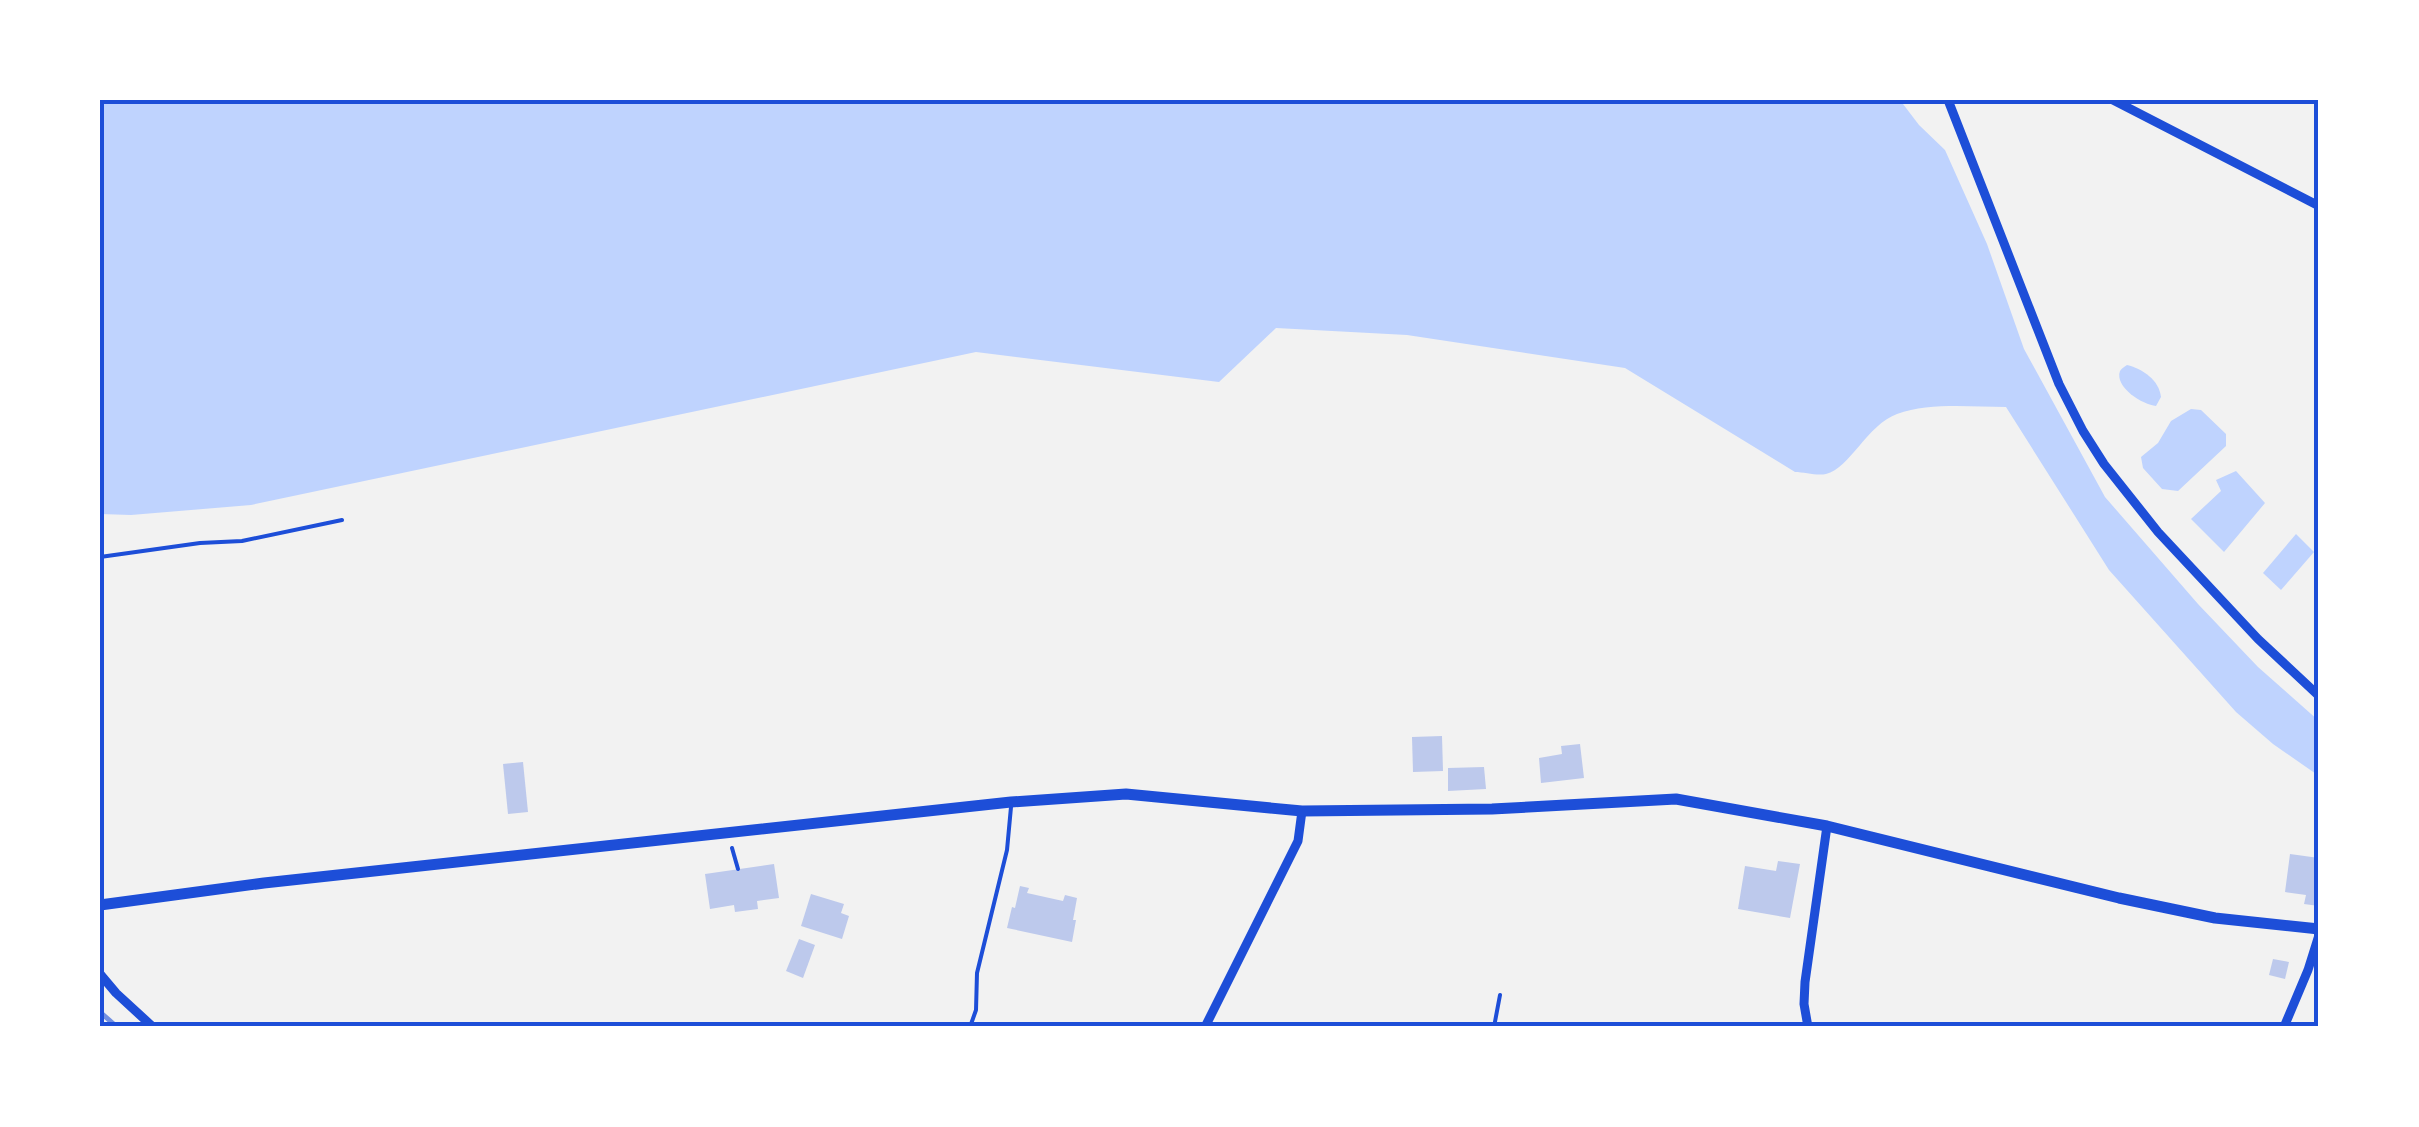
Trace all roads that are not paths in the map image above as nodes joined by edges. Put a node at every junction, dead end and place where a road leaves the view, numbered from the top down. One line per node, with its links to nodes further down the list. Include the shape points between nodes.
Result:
1 (1948, 100): 4 (street, via 2083,431 2158,532)
2 (2112, 100): 3 (street)
3 (2319, 206)
4 (2319, 696)
5 (1012, 802): 6 (main road, via 1126,794); 8 (main road); 13 (lane)
6 (1302, 810): 7 (main road, via 1676,800); 14 (street, via 1298,842)
7 (1827, 826): 9 (main road, via 2138,902); 16 (street, via 1805,982)
8 (100, 906)
9 (2319, 932): 17 (street)
10 (100, 974): 12 (street)
11 (1500, 995): 15 (lane)
12 (153, 1027)
13 (970, 1027)
14 (1205, 1027)
15 (1494, 1027)
16 (1808, 1027)
17 (2284, 1027)

